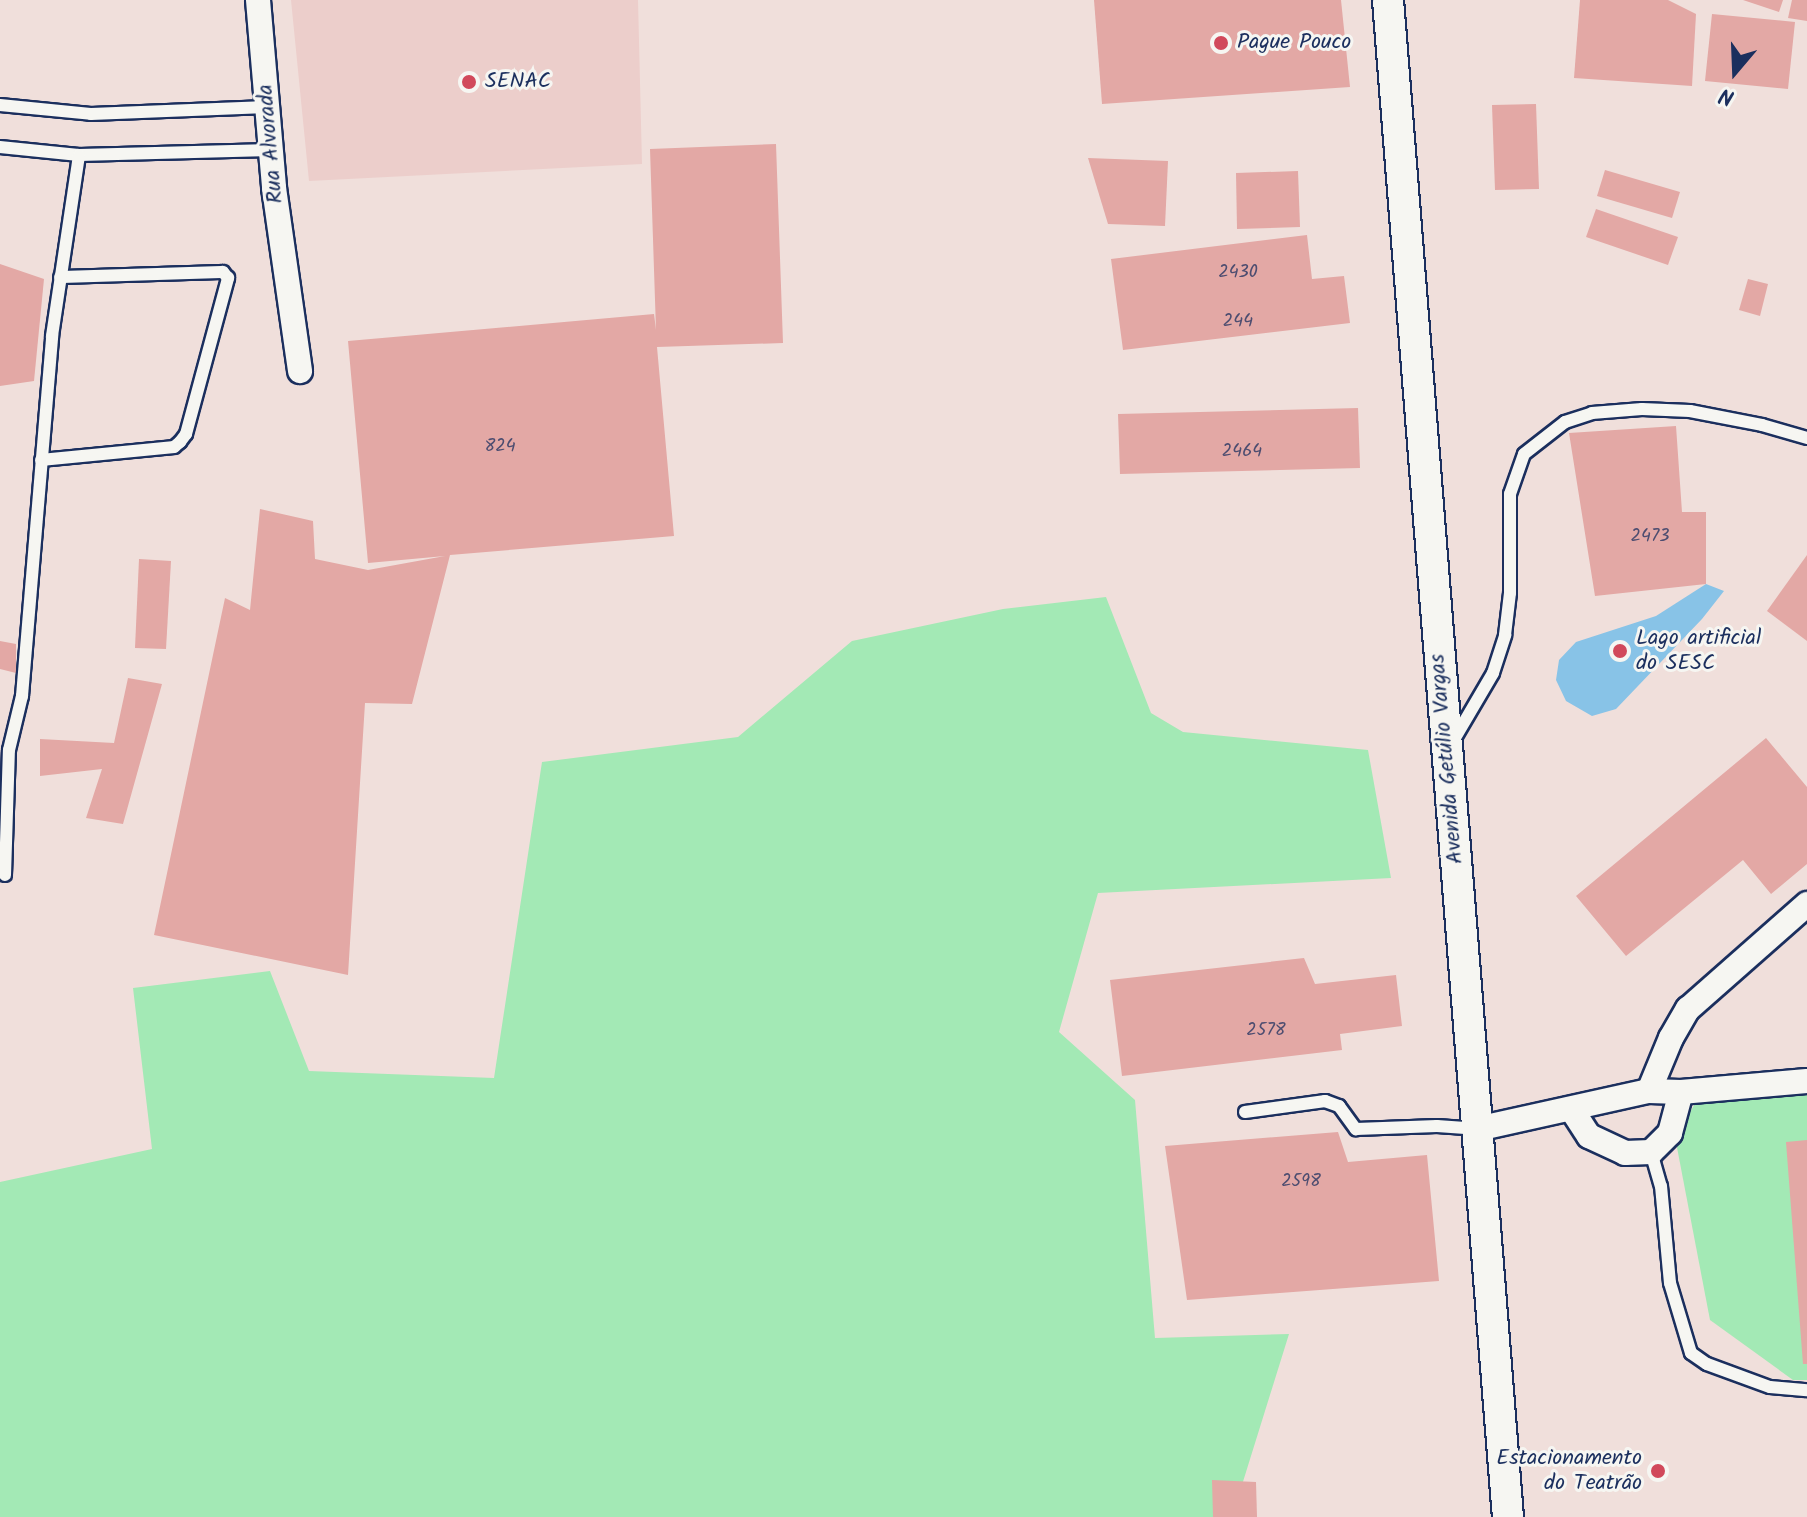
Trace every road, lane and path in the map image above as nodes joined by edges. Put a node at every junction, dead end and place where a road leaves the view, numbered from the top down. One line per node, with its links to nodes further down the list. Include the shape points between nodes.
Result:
1 (258, 0): 4 (street, Rua Alvorada)
2 (1388, 0): 12 (street, Avenida Getúlio Vargas)
3 (0, 105): 4 (lane, via 91,114)
4 (267, 107): 6 (street, Rua Alvorada)
5 (0, 147): 7 (lane)
6 (271, 150): 7 (lane); 9 (street, Rua Alvorada)
7 (79, 155): 8 (lane)
8 (60, 277): 11 (lane); 11 (lane, via 223,272 228,278 180,442 174,447)
9 (300, 371)
10 (1807, 438): 12 (lane, via 1690,411 1642,409 1592,413 1565,422 1524,454 1510,494 1505,635 1493,673)
11 (41, 460): 13 (lane, via 22,696 9,750)
12 (1446, 753): 20 (street, Avenida Getúlio Vargas)
13 (5, 875)
14 (1807, 904): 16 (street, via 1688,1009)
15 (1807, 1081): 17 (street)
16 (1649, 1091): 17 (street); 18 (street)
17 (1681, 1092): 21 (street, via 1670,1133)
18 (1572, 1110): 20 (street); 21 (street, via 1589,1136 1625,1153)
19 (1245, 1112): 20 (lane, via 1325,1101 1339,1106 1356,1129)
20 (1477, 1129): 23 (street, Avenida Getúlio Vargas)
21 (1651, 1152): 22 (lane, via 1661,1186 1670,1283 1691,1353 1770,1387)
22 (1807, 1390)
23 (1508, 1517)

